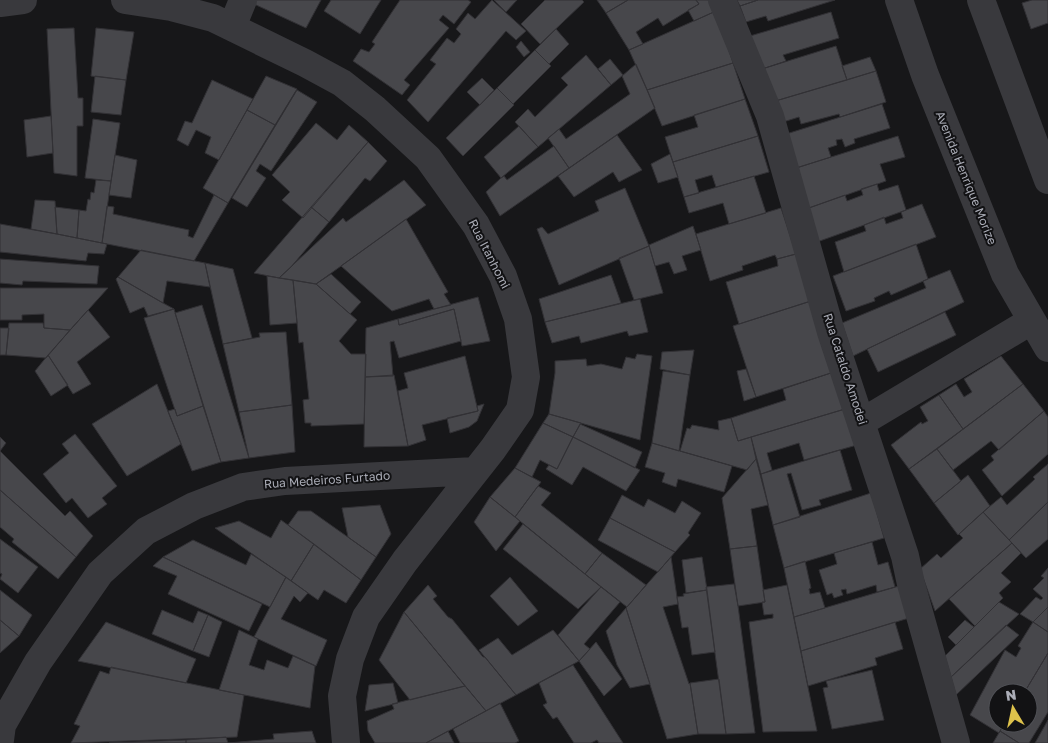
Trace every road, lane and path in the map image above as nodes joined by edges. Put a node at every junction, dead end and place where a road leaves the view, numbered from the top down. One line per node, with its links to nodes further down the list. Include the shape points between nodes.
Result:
1 (23, 0): 7 (street)
2 (125, 0): 8 (street, Rua Itanhomi, via 171,7 213,18)
3 (243, 0): 8 (street)
4 (722, 0): 12 (street, Rua Cataldo Amodei, via 770,116 831,332)
5 (899, 0): 10 (street, Avenida Henrique Morize, via 978,210 1005,274)
6 (980, 0): 9 (street)
7 (0, 3)
8 (232, 27): 13 (street, Rua Itanhomi, via 342,83 428,158 476,225 503,276 518,319 526,377 520,410)
9 (1048, 180)
10 (1031, 321): 11 (street, Avenida Henrique Morize); 12 (street)
11 (1048, 348)
12 (862, 422): 16 (street, Rua Cataldo Amodei, via 905,556)
13 (475, 471): 14 (street, Rua Medeiros Furtado, via 286,481 243,487 194,506 146,532 100,573 38,662); 15 (street, Rua Itanhomi, via 366,617 350,659 342,696)
14 (1, 730)
15 (346, 743)
16 (956, 743)

